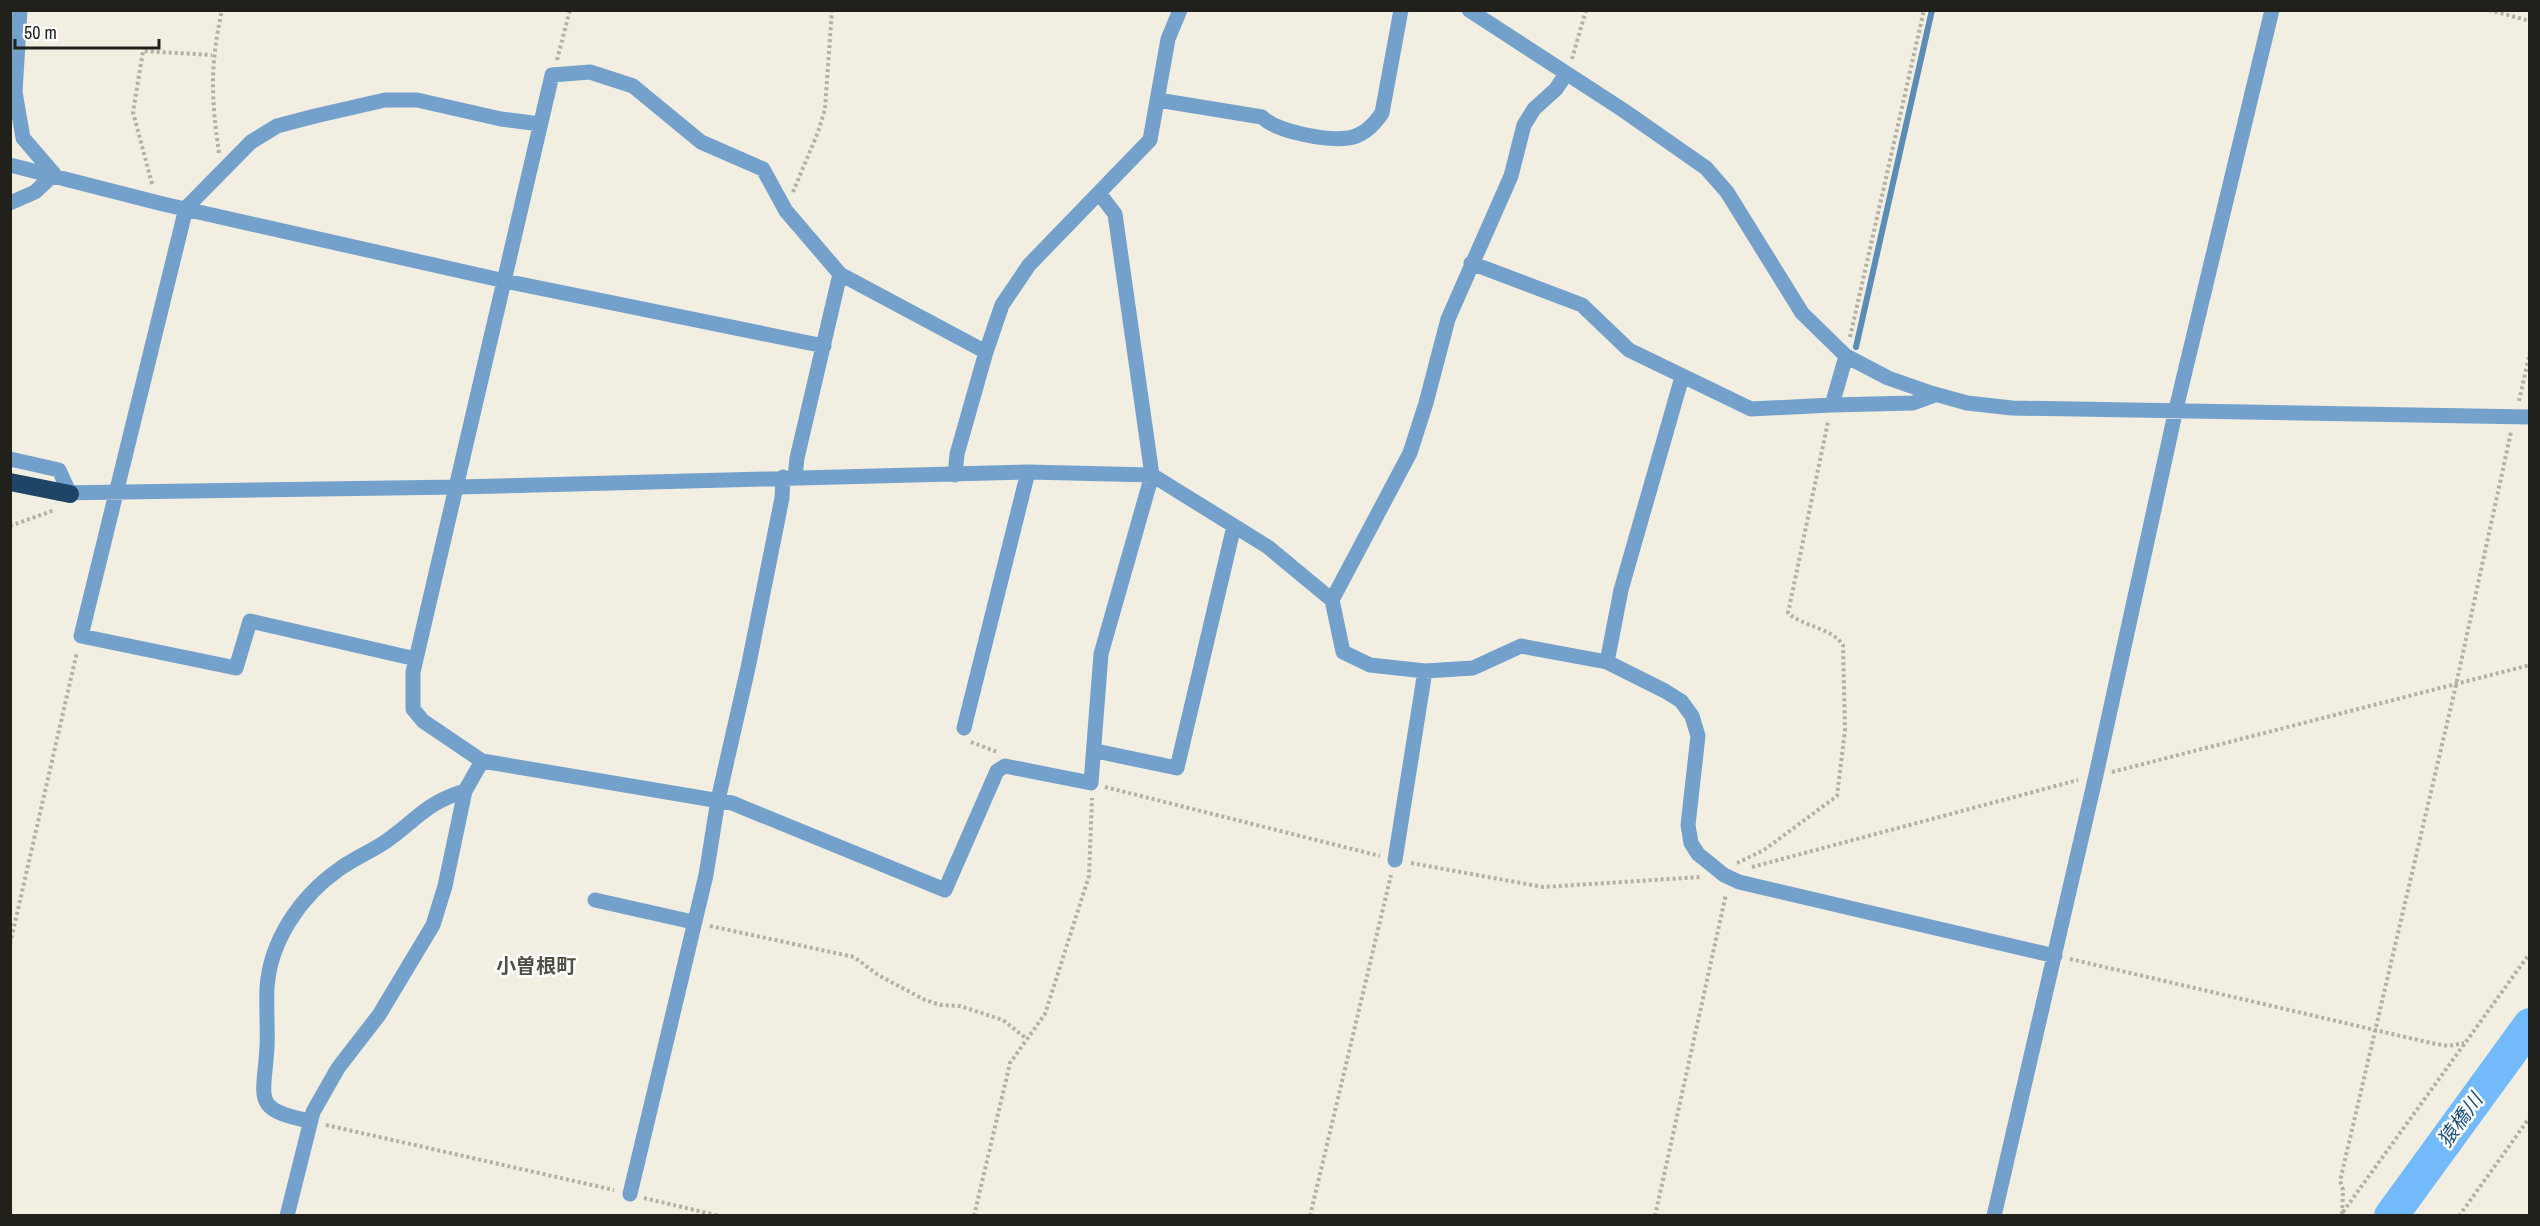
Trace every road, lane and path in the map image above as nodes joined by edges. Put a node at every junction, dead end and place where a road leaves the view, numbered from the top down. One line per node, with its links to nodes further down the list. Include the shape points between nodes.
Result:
1 (20, 10): 20 (street, via 15,92 23,138)
2 (222, 10): 13 (path)
3 (570, 10): 15 (path)
4 (832, 10): 25 (path, via 825,109)
5 (1180, 10): 16 (street, via 1168,39)
6 (1401, 10): 16 (street, via 1382,113 1361,134 1348,138 1320,137 1271,126 1262,117)
7 (1469, 10): 14 (street)
8 (1586, 10): 14 (path)
9 (1924, 10): 32 (path)
10 (2272, 10): 36 (street)
11 (2489, 10): 12 (path)
12 (2529, 21)
13 (212, 55): 19 (path, via 212,109); 23 (path, via 143,51 133,112 148,177)
14 (1566, 74): 26 (street, via 1524,125 1511,176); 32 (street, via 1706,168 1727,192 1802,313)
15 (552, 75): 17 (street); 25 (street, via 590,72 633,86 700,142 763,169)
16 (1158, 100): 21 (street, via 1150,140)
17 (540, 124): 19 (street, via 417,100 385,100 277,126 251,142); 28 (street)
18 (10, 165): 20 (street)
19 (221, 171): 24 (street)
20 (54, 174): 22 (street, via 36,192); 23 (street)
21 (1099, 192): 30 (street, via 1012,287); 41 (street, via 1115,214)
22 (10, 203)
23 (163, 204): 24 (street)
24 (186, 208): 28 (street); 45 (street)
25 (786, 211): 27 (street)
26 (1471, 263): 33 (street, via 1582,305 1629,350); 49 (street, via 1448,319 1410,453)
27 (840, 274): 29 (street); 30 (street)
28 (505, 281): 29 (street); 43 (street)
29 (824, 346): 42 (street)
30 (986, 352): 40 (street, via 957,454)
31 (2529, 352): 37 (path)
32 (1845, 356): 34 (street, via 1887,378); 35 (street)
33 (1682, 377): 35 (street, via 1750,409); 52 (street, via 1621,590)
34 (1935, 395): 35 (street, via 1913,403); 36 (street, via 2012,408)
35 (1832, 405): 65 (path, via 1788,614 1839,638 1844,645 1845,730 1837,796)
36 (2176, 409): 37 (street); 60 (street)
37 (2522, 417): 55 (path)
38 (10, 459): 46 (street, via 59,470)
39 (1028, 472): 40 (street); 41 (street); 56 (street)
40 (955, 475): 42 (street)
41 (1152, 475): 48 (street); 57 (street, via 1101,654)
42 (789, 477): 43 (street); 63 (street)
43 (458, 487): 45 (street); 51 (street)
44 (14, 491): 46 (highway)
45 (116, 492): 46 (street); 50 (street)
46 (70, 494): 47 (path, via 60,508)
47 (10, 526)
48 (1234, 526): 49 (street, via 1268,547); 57 (street, via 1177,768)
49 (1332, 600): 54 (street, via 1343,652 1370,665)
50 (81, 636): 51 (street, via 236,668 250,621); 68 (path)
51 (416, 658): 58 (street, via 411,689 413,709 423,722)
52 (1607, 662): 54 (street, via 1521,646 1473,668); 65 (street, via 1681,701 1692,716 1698,736 1688,825 1691,843 1698,854)
53 (2529, 665): 55 (path)
54 (1425, 671): 64 (street)
55 (2456, 685): 60 (path); 71 (path)
56 (964, 728): 59 (path, via 962,735 966,740 993,749)
57 (1096, 751): 61 (street)
58 (482, 761): 62 (street); 63 (street)
59 (1005, 766): 61 (street); 63 (street, via 997,771 945,890 806,831)
60 (2096, 776): 65 (path); 70 (street)
61 (1091, 783): 64 (path); 72 (path, via 1089,876 1044,1014)
62 (465, 791): 75 (street, via 433,925 380,1015 338,1068); 75 (street, via 434,803 385,842 337,870 308,898 283,932 267,987 264,1094 268,1107 277,1113)
63 (718, 800): 67 (street, via 706,875)
64 (1395, 860): 65 (path, via 1543,887); 80 (path)
65 (1724, 875): 70 (street, via 1739,882); 81 (path, via 1727,887)
66 (595, 900): 67 (street)
67 (693, 922): 72 (path, via 854,957 925,1000 1003,1020); 76 (street)
68 (10, 944)
69 (2529, 953): 73 (path)
70 (2055, 956): 71 (path); 82 (street)
71 (2376, 1030): 73 (path, via 2440,1045); 83 (path, via 2340,1181)
72 (1027, 1039): 79 (path, via 1010,1063)
73 (2464, 1043): 83 (path)
74 (2529, 1117): 84 (path)
75 (310, 1121): 76 (path); 77 (street)
76 (630, 1194): 78 (path)
77 (287, 1215)
78 (720, 1215)
79 (974, 1215)
80 (1310, 1215)
81 (1655, 1215)
82 (1994, 1215)
83 (2341, 1215)
84 (2459, 1215)

